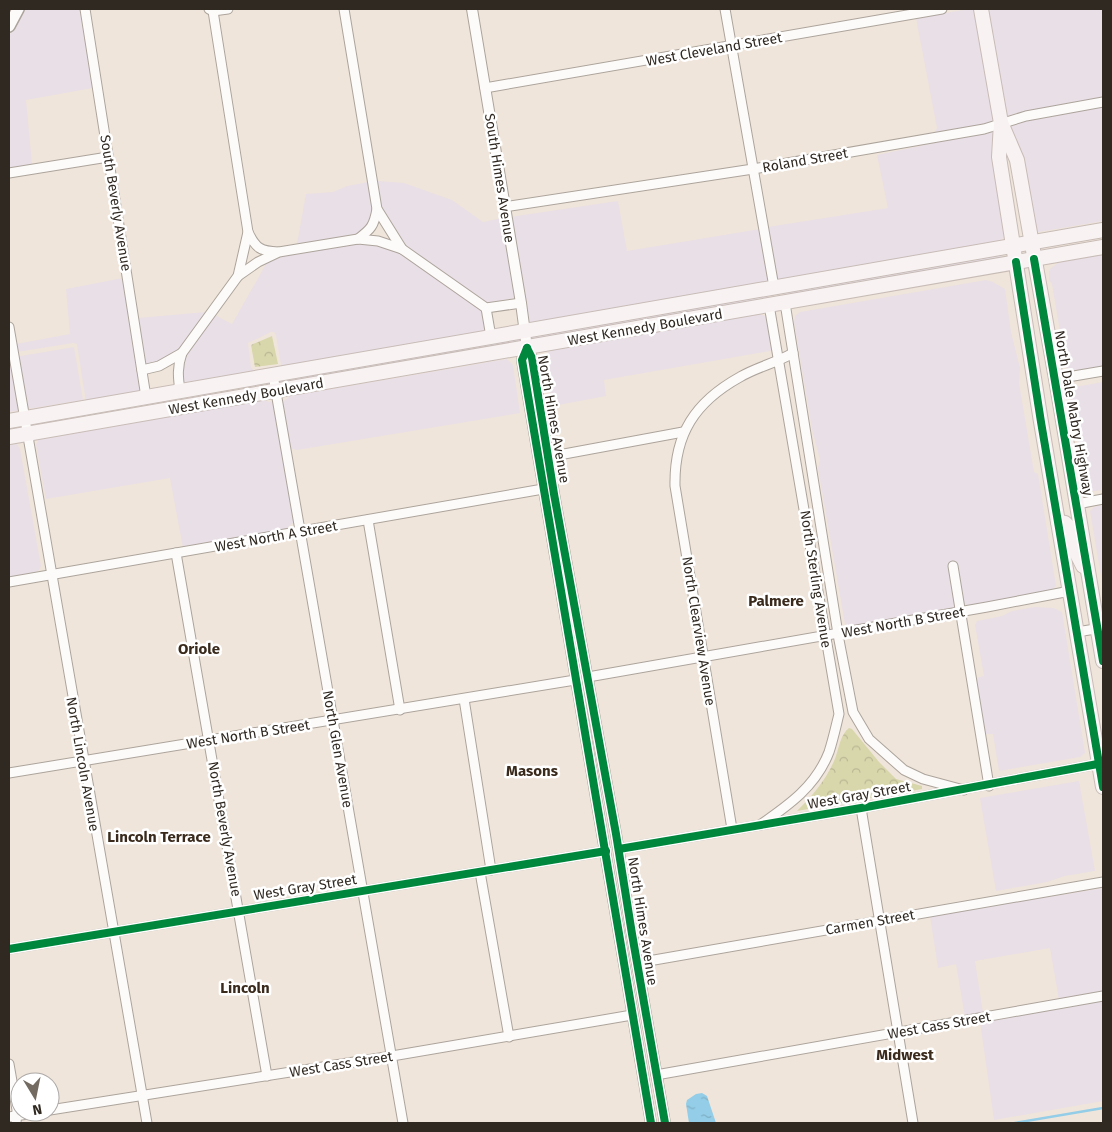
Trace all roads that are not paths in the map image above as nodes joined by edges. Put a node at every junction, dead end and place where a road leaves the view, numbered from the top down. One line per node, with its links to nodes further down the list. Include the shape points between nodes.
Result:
1 (18, 9): 10 (main road)
2 (85, 9): 15 (street, South Beverly Avenue)
3 (228, 9): 9 (street)
4 (344, 9): 19 (street)
5 (472, 9): 12 (street, South Himes Avenue)
6 (725, 9): 11 (street)
7 (942, 9): 11 (street, West Cleveland Street)
8 (981, 9): 14 (main road)
9 (211, 10): 21 (street)
10 (9, 26)
11 (731, 46): 12 (street, West Cleveland Street); 16 (street)
12 (485, 88): 18 (street, South Himes Avenue)
13 (1103, 102): 14 (street, Roland Street)
14 (1001, 123): 16 (street, Roland Street, via 984,129); 23 (main road, North Dale Mabry Highway, via 1017,160); 24 (main road, via 999,157)
15 (108, 157): 17 (street); 45 (street, South Beverly Avenue)
16 (753, 169): 18 (street, Roland Street); 32 (street)
17 (9, 173)
18 (504, 207): 33 (street, South Himes Avenue)
19 (377, 209): 22 (street, via 375,223); 26 (street)
20 (1103, 230): 23 (main road, West Kennedy Boulevard)
21 (248, 232): 27 (street, via 257,247); 31 (street)
22 (358, 239): 26 (street); 27 (street)
23 (1030, 242): 24 (main road, West Kennedy Boulevard); 28 (main road, North Dale Mabry Highway)
24 (1014, 245): 29 (main road); 30 (main road, West Kennedy Boulevard)
25 (1103, 247): 28 (main road, West Kennedy Boulevard)
26 (402, 249): 36 (street)
27 (279, 252): 31 (street)
28 (1034, 258): 29 (main road, West Kennedy Boulevard); 48 (main road, North Dale Mabry Highway)
29 (1016, 262): 34 (main road, West Kennedy Boulevard); 64 (main road)
30 (853, 273): 32 (main road, West Kennedy Boulevard); 35 (main road, via 840,284 790,293)
31 (238, 276): 42 (street)
32 (774, 287): 37 (main road, via 761,298 710,308); 39 (main road, West Kennedy Boulevard)
33 (521, 302): 36 (street); 39 (street, South Himes Avenue)
34 (784, 302): 35 (main road, West Kennedy Boulevard); 43 (street, North Sterling Avenue)
35 (769, 305): 37 (main road, West Kennedy Boulevard); 44 (street, North Sterling Avenue)
36 (486, 308): 40 (street)
37 (696, 318): 41 (main road, West Kennedy Boulevard)
38 (9, 327): 52 (street, North Lincoln Avenue)
39 (525, 331): 40 (main road, West Kennedy Boulevard); 41 (street, South Himes Avenue)
40 (491, 337): 47 (main road, West Kennedy Boulevard)
41 (527, 348): 50 (main road, West Kennedy Boulevard); 57 (street, North Himes Avenue, via 532,358); 58 (street, North Himes Avenue, via 522,360)
42 (182, 353): 45 (street, via 159,366); 49 (street, via 178,374)
43 (793, 353): 44 (street); 61 (street, North Sterling Avenue)
44 (779, 361): 54 (street, via 740,376 718,391 691,418); 62 (street, North Sterling Avenue)
45 (142, 370): 51 (street, South Beverly Avenue)
46 (1103, 371): 48 (street)
47 (273, 375): 49 (main road, West Kennedy Boulevard); 50 (street, North Glen Avenue)
48 (1056, 379): 60 (main road, North Dale Mabry Highway)
49 (180, 391): 51 (main road, West Kennedy Boulevard)
50 (276, 391): 55 (main road, West Kennedy Boulevard); 65 (street, North Glen Avenue)
51 (146, 397): 52 (main road, West Kennedy Boulevard)
52 (24, 418): 53 (main road, West Kennedy Boulevard); 55 (street, North Lincoln Avenue)
53 (9, 421)
54 (683, 432): 57 (street); 79 (street, North Clearview Avenue, via 674,469 675,486)
55 (26, 434): 56 (main road, West Kennedy Boulevard); 70 (street, North Lincoln Avenue)
56 (9, 437)
57 (548, 457): 81 (street, North Himes Avenue)
58 (543, 489): 63 (street, West North A Street); 82 (street, North Himes Avenue)
59 (1103, 499): 60 (street)
60 (1077, 504): 71 (main road, North Dale Mabry Highway)
61 (819, 516): 62 (street); 66 (street, North Sterling Avenue)
62 (806, 518): 67 (street, North Sterling Avenue)
63 (368, 520): 65 (street, West North A Street); 84 (street)
64 (1058, 522): 71 (main road, via 1068,526 1074,550); 73 (main road)
65 (300, 531): 68 (street, West North A Street); 87 (street, North Glen Avenue)
66 (824, 545): 67 (street); 77 (street, North Sterling Avenue)
67 (810, 549): 78 (street, North Sterling Avenue)
68 (176, 553): 70 (street, West North A Street); 88 (street, North Beverly Avenue)
69 (953, 566): 74 (street)
70 (51, 575): 72 (street, West North A Street); 89 (street, North Lincoln Avenue)
71 (1089, 578): 75 (main road, North Dale Mabry Highway)
72 (9, 582)
73 (1070, 591): 74 (street, West North B Street); 76 (main road)
74 (961, 612): 77 (street, West North B Street); 93 (street)
75 (1100, 628): 76 (street); 80 (main road, North Dale Mabry Highway)
76 (1077, 632): 90 (main road)
77 (838, 634): 78 (street, West North B Street); 85 (street, North Sterling Avenue)
78 (825, 636): 79 (street, West North B Street); 86 (street, North Sterling Avenue)
79 (703, 657): 81 (street, West North B Street); 98 (street, North Clearview Avenue)
80 (1103, 662)
81 (588, 677): 99 (street, North Himes Avenue)
82 (575, 680): 83 (street, West North B Street); 92 (street, North Himes Avenue)
83 (464, 699): 84 (street, West North B Street); 101 (street)
84 (400, 710): 87 (street, West North B Street)
85 (853, 712): 86 (street); 95 (street, North Sterling Avenue, via 869,740 904,770 931,782)
86 (839, 714): 97 (street, North Sterling Avenue, via 829,751 818,775 798,797)
87 (333, 720): 88 (street, West North B Street); 104 (street, North Glen Avenue)
88 (208, 740): 89 (street, West North B Street); 105 (street, North Beverly Avenue)
89 (83, 761): 91 (street, West North B Street); 107 (street, North Lincoln Avenue)
90 (1101, 764): 93 (street, West Gray Street); 94 (main road)
91 (9, 773)
92 (594, 778): 99 (street, via 602,792 612,839); 100 (street, North Himes Avenue)
93 (989, 786): 95 (street, West Gray Street)
94 (1103, 787)
95 (964, 790): 96 (street, West Gray Street)
96 (861, 808): 97 (street, West Gray Street); 106 (street)
97 (760, 825): 98 (street, West Gray Street)
98 (732, 829): 99 (street, West Gray Street)
99 (619, 848): 108 (street, North Himes Avenue)
100 (606, 851): 101 (street, West Gray Street); 108 (street, via 615,864 625,925); 112 (street, North Himes Avenue)
101 (491, 870): 102 (street, West Gray Street)
102 (480, 872): 104 (street, West Gray Street); 114 (street)
103 (1103, 882): 106 (street, Carmen Street)
104 (362, 891): 105 (street, West Gray Street); 115 (street, North Glen Avenue)
105 (238, 911): 107 (street, West Gray Street); 117 (street, North Beverly Avenue)
106 (880, 920): 110 (street, Carmen Street); 113 (street)
107 (113, 932): 109 (street, West Gray Street); 118 (street, North Lincoln Avenue)
108 (632, 934): 110 (street, North Himes Avenue)
109 (9, 949)
110 (637, 963): 116 (street, North Himes Avenue)
111 (1103, 996): 113 (street, West Cass Street)
112 (632, 1015): 114 (street, West Cass Street); 116 (street, via 642,1031 650,1070); 120 (street, North Himes Avenue)
113 (898, 1032): 116 (street, West Cass Street); 125 (street)
114 (509, 1037): 115 (street, West Cass Street)
115 (392, 1056): 117 (street, West Cass Street); 122 (street, North Glen Avenue)
116 (656, 1075): 124 (street, North Himes Avenue)
117 (266, 1076): 118 (street, West Cass Street)
118 (142, 1096): 119 (street, West Cass Street); 121 (street, North Lincoln Avenue)
119 (60, 1108)
120 (650, 1118): 123 (street, via 656,1115)
121 (146, 1123)
122 (403, 1123)
123 (658, 1123)
124 (664, 1123)
125 (913, 1123)

